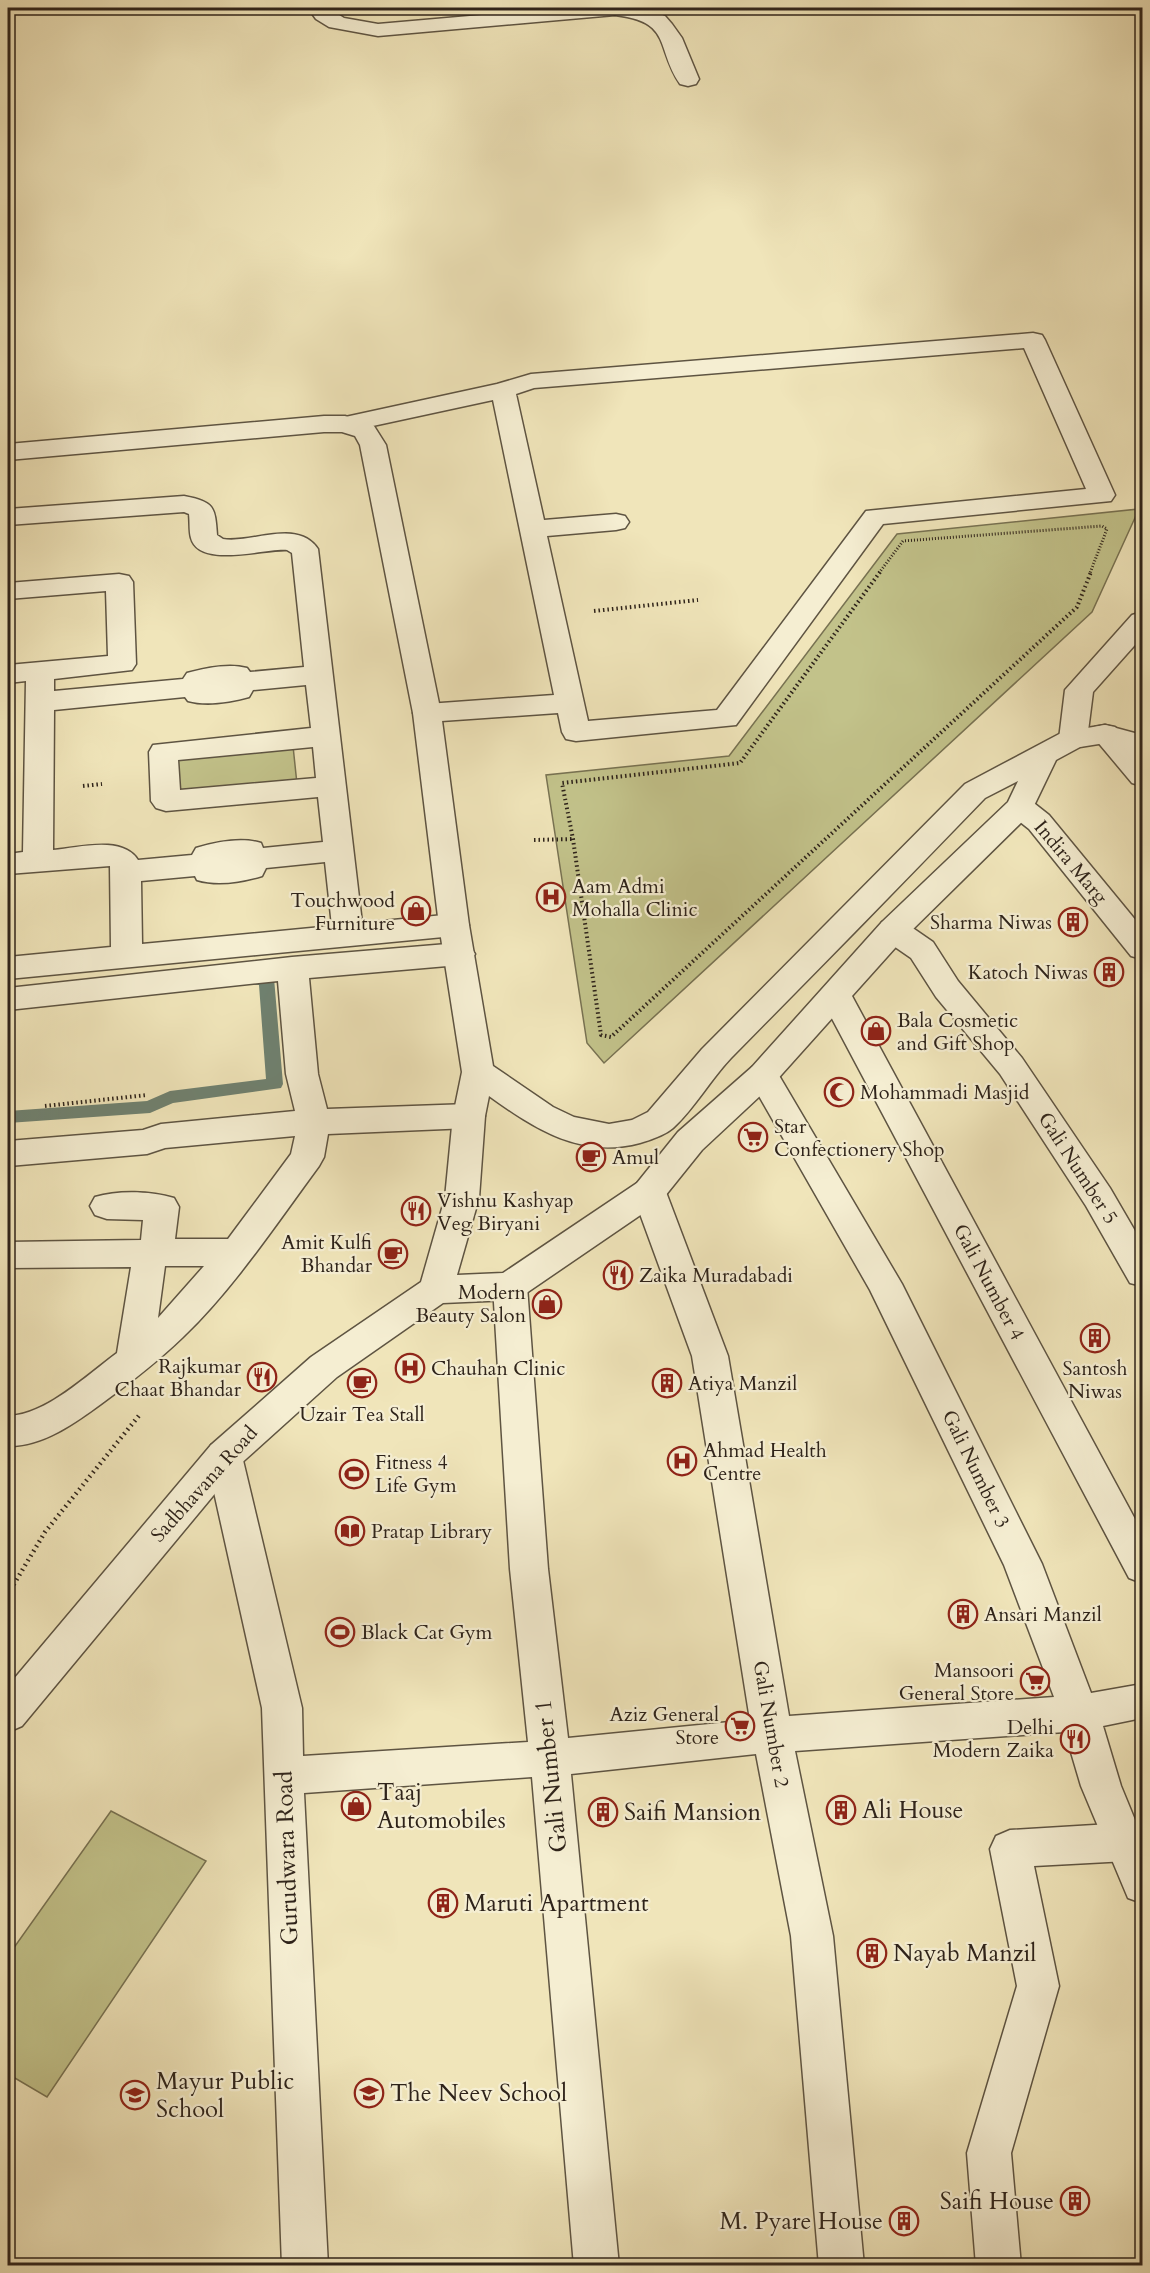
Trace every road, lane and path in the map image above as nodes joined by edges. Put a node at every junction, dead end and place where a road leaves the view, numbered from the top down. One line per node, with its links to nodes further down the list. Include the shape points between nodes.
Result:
1 (318, 8): 2 (street, via 324,17 344,26 378,30 637,10 666,27)
2 (688, 79)
3 (503, 390): 4 (street); 8 (street); 17 (street, via 531,381 1033,340 1102,495 875,517 726,718 576,732)
4 (345, 424): 5 (street); 18 (street, via 365,431 374,445)
5 (8, 452)
6 (8, 518): 15 (street, via 184,504 202,511 204,539 211,545 223,548 297,543 305,549)
7 (616, 522): 8 (street)
8 (533, 529): 11 (street)
9 (8, 591): 13 (street, via 119,582 122,664)
10 (698, 600): 11 (path)
11 (551, 616): 17 (street)
12 (1143, 621): 21 (street, via 1079,690)
13 (40, 671): 14 (street); 16 (street)
14 (8, 674)
15 (318, 675): 16 (street, via 237,682 239,691 198,695 198,687); 20 (street)
16 (39, 702): 30 (street)
17 (570, 703): 18 (street)
18 (427, 713): 36 (street)
19 (1105, 734): 21 (street); 22 (street); 24 (street)
20 (325, 736): 25 (street); 25 (street, via 163,752 166,801)
21 (1073, 739): 23 (street)
22 (1143, 744)
23 (1045, 753): 26 (street); 33 (street, via 975,791)
24 (1143, 776)
25 (330, 786): 29 (street)
26 (1020, 807): 34 (street); 37 (street, Indira Marg, via 1039,822)
27 (573, 839): 27 (path, via 601,1035 610,1036 1077,607 1107,529 1102,526 903,541 740,763 562,783); 28 (path)
28 (534, 840)
29 (338, 851): 32 (street, via 251,859 251,869 208,873 208,864); 35 (street)
30 (38, 861): 31 (street); 32 (street, via 120,857)
31 (8, 864)
32 (126, 872): 38 (street)
33 (860, 907): 34 (street, Gali Number 5); 48 (street, via 713,1057)
34 (893, 930): 41 (street); 57 (street, Gali Number 5, via 922,950 947,988 1011,1066 1098,1197)
35 (348, 936): 36 (street); 38 (street)
36 (456, 939): 40 (street); 43 (street)
37 (1143, 948)
38 (127, 958): 39 (street)
39 (8, 968)
40 (292, 969): 42 (street); 49 (street, via 302,1074)
41 (836, 996): 44 (street); 64 (street, Gali Number 4)
42 (8, 999)
43 (478, 1072): 47 (street); 48 (street, via 541,1116 587,1133 609,1136 638,1131)
44 (763, 1075): 50 (street); 68 (street, Gali Number 3, via 885,1284 1023,1564)
45 (151, 1095): 46 (path)
46 (45, 1106)
47 (469, 1116): 49 (street); 59 (street, via 462,1198)
48 (660, 1120): 50 (street)
49 (314, 1122): 51 (street, via 161,1136 147,1142); 54 (street, via 307,1157)
50 (690, 1141): 52 (street)
51 (9, 1153)
52 (649, 1192): 58 (street); 69 (street, Gali Number 2, via 710,1356)
53 (107, 1206): 55 (street, via 162,1207)
54 (237, 1252): 55 (street); 60 (street, via 172,1326)
55 (153, 1254): 56 (street); 60 (street)
56 (8, 1255)
57 (1143, 1274)
58 (510, 1286): 59 (street); 70 (street, Gali Number 1, via 530,1569)
59 (436, 1290): 62 (street, Sadbhavana Road, via 324,1367)
60 (134, 1360): 61 (street, via 58,1416 21,1431)
61 (8, 1431)
62 (224, 1456): 66 (street, Sadbhavana Road); 71 (street, Gurudwara Road, via 282,1708)
63 (45, 1532): 65 (path)
64 (1143, 1567)
65 (8, 1594)
66 (13, 1698)
67 (1143, 1701): 68 (street)
68 (1079, 1713): 69 (street); 72 (street, Gali Number 3, via 1101,1786)
69 (772, 1735): 70 (street); 76 (street, Gali Number 2, via 812,1936)
70 (550, 1758): 71 (street); 75 (street, Gali Number 1)
71 (283, 1775): 74 (street, Gurudwara Road)
72 (1127, 1842): 73 (street, Gali Number 3); 77 (street, via 1010,1849 1038,1986 989,2153)
73 (1143, 1884)
74 (305, 2265)
75 (597, 2265)
76 (842, 2265)
77 (999, 2265)

